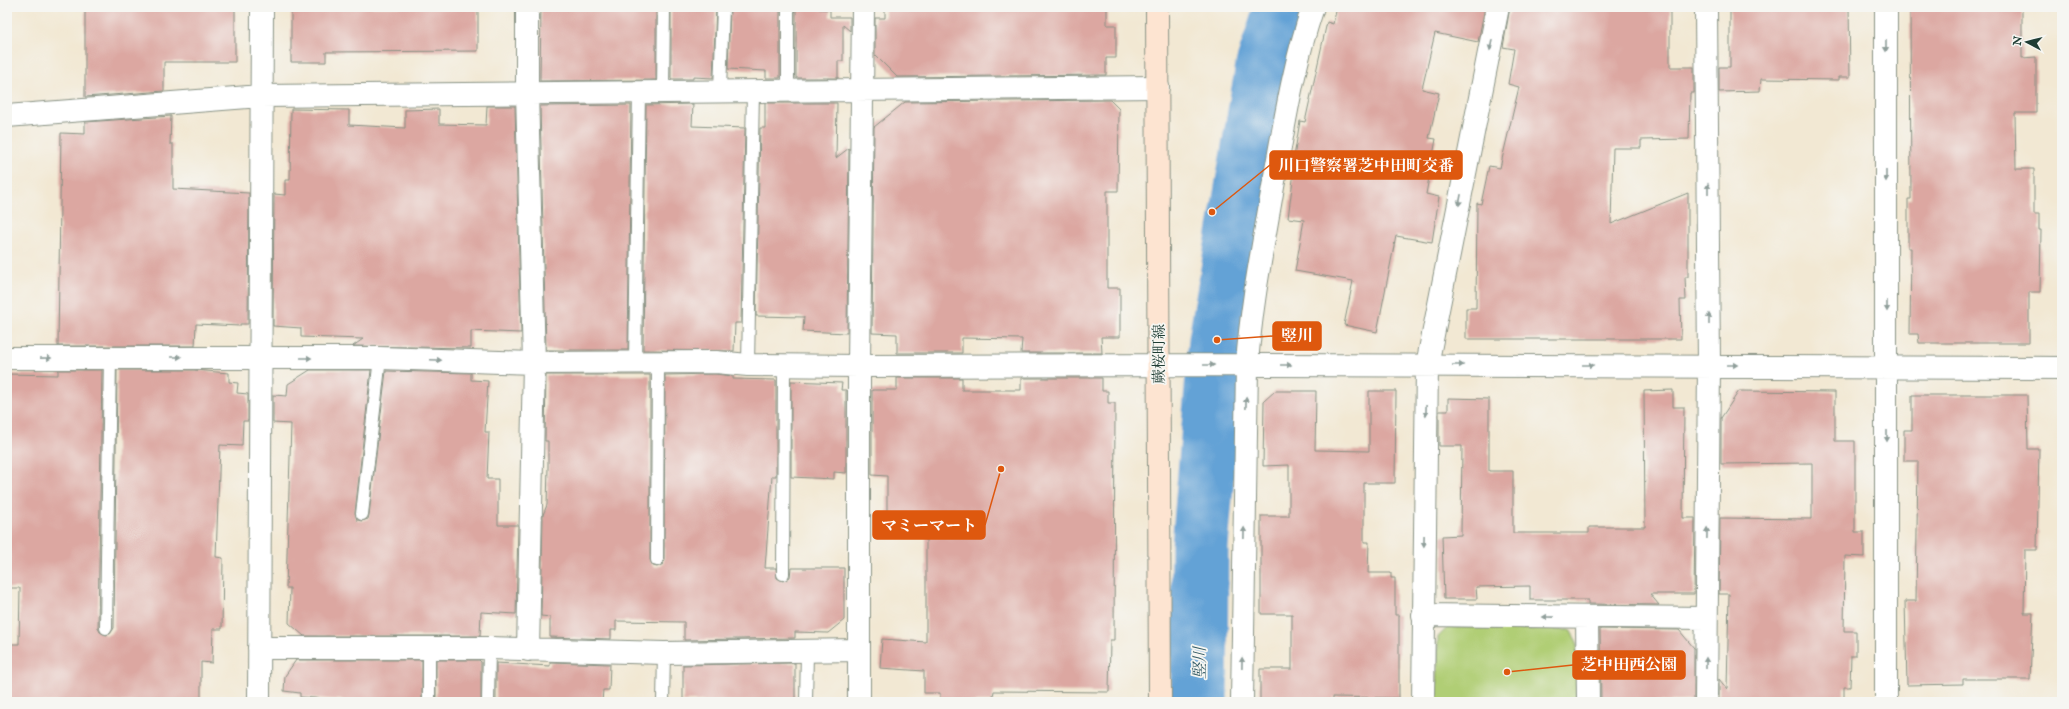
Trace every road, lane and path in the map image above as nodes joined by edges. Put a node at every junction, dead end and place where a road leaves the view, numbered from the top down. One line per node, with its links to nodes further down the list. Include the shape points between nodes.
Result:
1 (262, 7): 20 (street)
2 (527, 7): 19 (street)
3 (664, 7): 18 (lane)
4 (723, 7): 14 (lane)
5 (788, 7): 16 (lane)
6 (863, 7): 13 (street)
7 (1157, 7): 12 (main road, 蕨桜町線)
8 (1313, 7): 31 (street, via 1300,43 1289,96)
9 (1498, 7): 32 (street, one-way to 32)
10 (1706, 7): 33 (street, one-way to 10)
11 (1886, 7): 36 (street, one-way to 36)
12 (1158, 87): 13 (street); 30 (main road, 蕨桜町線)
13 (862, 89): 16 (street); 35 (street)
14 (720, 90): 15 (street); 18 (street)
15 (753, 90): 16 (street); 29 (lane)
16 (788, 90)
17 (639, 91): 18 (street); 19 (street); 26 (lane)
18 (663, 91)
19 (527, 92): 20 (street); 27 (street)
20 (261, 96): 21 (street); 24 (street)
21 (7, 116)
22 (110, 357): 23 (street, one-way to 22); 24 (street, one-way to 24); 44 (lane)
23 (7, 358)
24 (260, 358): 25 (street, one-way to 25); 45 (street)
25 (380, 358): 27 (street, one-way to 27); 38 (lane)
26 (634, 362): 27 (street); 28 (street)
27 (534, 363): 48 (street)
28 (658, 363): 29 (street, via 716,362); 39 (lane)
29 (748, 365): 34 (street)
30 (1159, 365): 31 (street, one-way to 31); 35 (street); 58 (main road, 蕨桜町線)
31 (1241, 365): 32 (street, one-way to 32); 59 (street, one-way to 31)
32 (1427, 365): 33 (street, one-way to 33); 41 (street, one-way to 41)
33 (1709, 365): 36 (street, one-way to 36); 43 (street, one-way to 33)
34 (784, 366): 35 (street); 40 (lane)
35 (859, 366): 49 (street)
36 (1887, 366): 37 (street); 63 (street, one-way to 63)
37 (2062, 368)
38 (362, 514)
39 (657, 560)
40 (783, 574)
41 (1423, 615): 42 (street, one-way to 41); 60 (street)
42 (1587, 618): 43 (street); 61 (street)
43 (1706, 618): 62 (street, one-way to 43)
44 (106, 628)
45 (259, 648): 47 (street); 52 (street)
46 (490, 648): 47 (street); 48 (street); 54 (lane)
47 (429, 649): 53 (lane)
48 (528, 650): 51 (street)
49 (858, 650): 50 (street); 57 (street)
50 (807, 652): 51 (street); 56 (lane)
51 (664, 653): 55 (lane)
52 (259, 702)
53 (429, 702)
54 (488, 702)
55 (664, 702)
56 (806, 702)
57 (859, 702)
58 (1160, 702)
59 (1242, 702)
60 (1423, 702)
61 (1588, 702)
62 (1706, 702)
63 (1886, 702)

